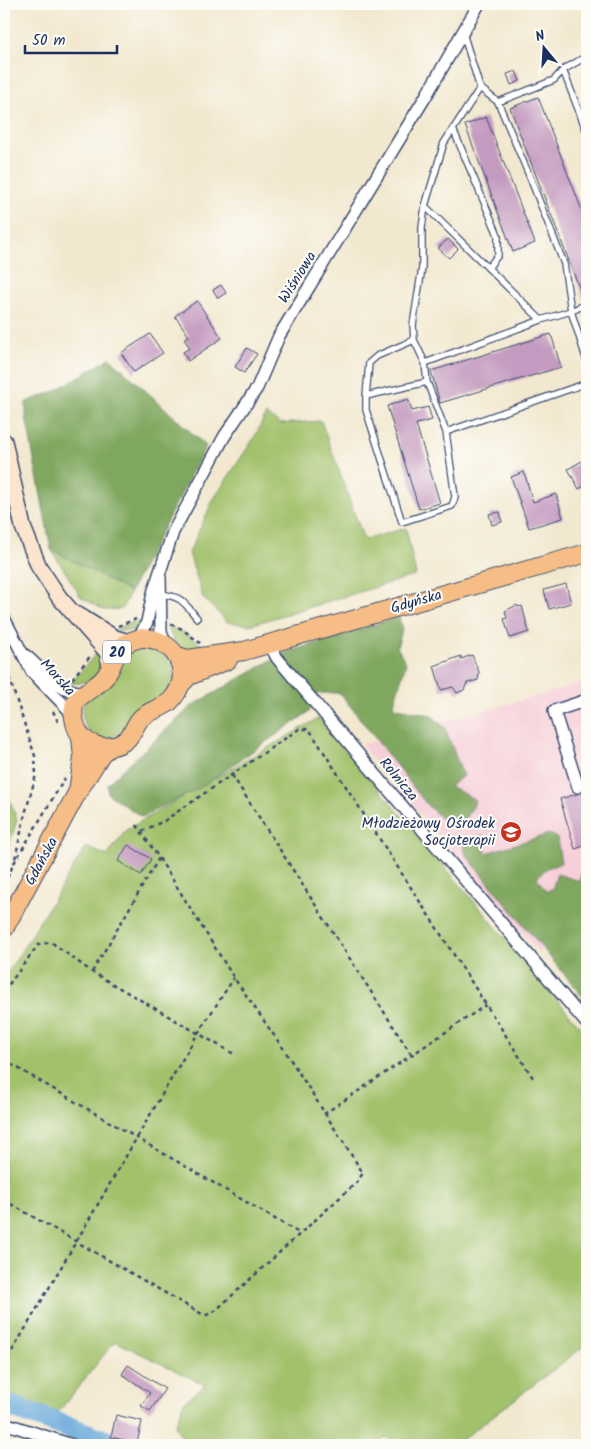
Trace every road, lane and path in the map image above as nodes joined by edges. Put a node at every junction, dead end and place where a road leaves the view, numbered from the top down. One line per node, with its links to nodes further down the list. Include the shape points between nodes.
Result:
1 (479, 4): 2 (street, Wiśniowa)
2 (463, 33): 5 (lane); 23 (street, Wiśniowa, via 279,336 257,388 224,437 173,532)
3 (587, 56): 4 (lane)
4 (563, 70): 6 (lane, via 554,80); 8 (lane)
5 (480, 88): 6 (lane); 7 (lane)
6 (498, 102): 12 (lane, via 564,264)
7 (453, 129): 9 (lane, via 444,143); 10 (lane, via 498,235 498,254)
8 (587, 132)
9 (425, 206): 10 (lane); 14 (lane)
10 (488, 268): 13 (lane)
11 (587, 304): 12 (lane)
12 (571, 311): 13 (lane); 15 (lane)
13 (542, 320): 16 (lane)
14 (414, 340): 16 (lane); 19 (lane, via 377,356 369,363)
15 (587, 361)
16 (425, 363): 17 (lane)
17 (427, 382): 19 (lane); 20 (lane)
18 (587, 383): 20 (lane)
19 (366, 396): 20 (lane, via 366,410 402,522 452,506 455,497)
20 (446, 432)
21 (4, 441): 28 (main road, via 28,542 45,577 73,613)
22 (587, 553): 30 (main road, Gdyńska / 20)
23 (157, 594): 25 (lane, via 182,600); 26 (street, Wiśniowa); 27 (street, Wiśniowa)
24 (4, 618): 34 (street, Morska)
25 (197, 618)
26 (148, 619): 28 (path, via 127,621); 29 (street, Wiśniowa, via 142,632)
27 (160, 622): 31 (path, via 182,629); 32 (street, Wiśniowa, via 161,632)
28 (105, 639): 29 (main road); 36 (main road); 38 (path)
29 (132, 640): 32 (main road, 20, via 150,638); 36 (main road, 20, via 115,654)
30 (270, 643): 33 (main road, Gdyńska / 20); 59 (street, Rolnicza, via 277,658)
31 (206, 645)
32 (172, 649): 33 (main road, Gdyńska / 20, via 193,658); 37 (main road, via 182,671)
33 (244, 651): 37 (main road, Gdyńska / 20, via 189,676)
34 (22, 652): 38 (street, Morska); 40 (street, Morska, via 32,672)
35 (4, 662): 52 (path, via 35,756 36,775)
36 (110, 666): 39 (main road, 20, via 102,680)
37 (180, 685): 44 (main road, 20, via 169,702 147,714 120,744)
38 (64, 688): 39 (street, Morska)
39 (84, 692): 42 (main road, 20, via 74,705)
40 (56, 698): 42 (street, Morska, via 68,710); 42 (path, via 51,708)
41 (587, 700): 47 (street, via 554,711)
42 (68, 725): 43 (main road, 20)
43 (81, 737): 44 (main road, via 95,746); 48 (main road, Gdańska / 20, via 83,758)
44 (111, 746): 48 (main road, Gdańska / 20, via 102,753)
45 (67, 774): 52 (path)
46 (232, 775): 50 (path, via 164,821); 58 (path, via 299,729 309,729); 62 (path)
47 (578, 787)
48 (78, 794): 54 (main road, Gdańska / 20)
49 (136, 824): 50 (path)
50 (142, 831): 51 (path)
51 (159, 858): 55 (path); 56 (path)
52 (14, 863): 53 (path)
53 (4, 885)
54 (4, 928)
55 (92, 972): 57 (path, via 51,942 38,944); 60 (path)
56 (234, 978): 60 (path); 65 (path)
57 (4, 991)
58 (486, 1006): 62 (path); 64 (path)
59 (587, 1024)
60 (198, 1033): 61 (path); 66 (path)
61 (234, 1054)
62 (411, 1054): 65 (path)
63 (4, 1060): 66 (path)
64 (536, 1081)
65 (324, 1114): 68 (path, via 363,1173)
66 (137, 1137): 68 (path); 69 (path)
67 (4, 1200): 69 (path)
68 (299, 1233): 69 (path, via 207,1315)
69 (76, 1241): 70 (path)
70 (4, 1365)
71 (4, 1423): 72 (street)
72 (72, 1445)

